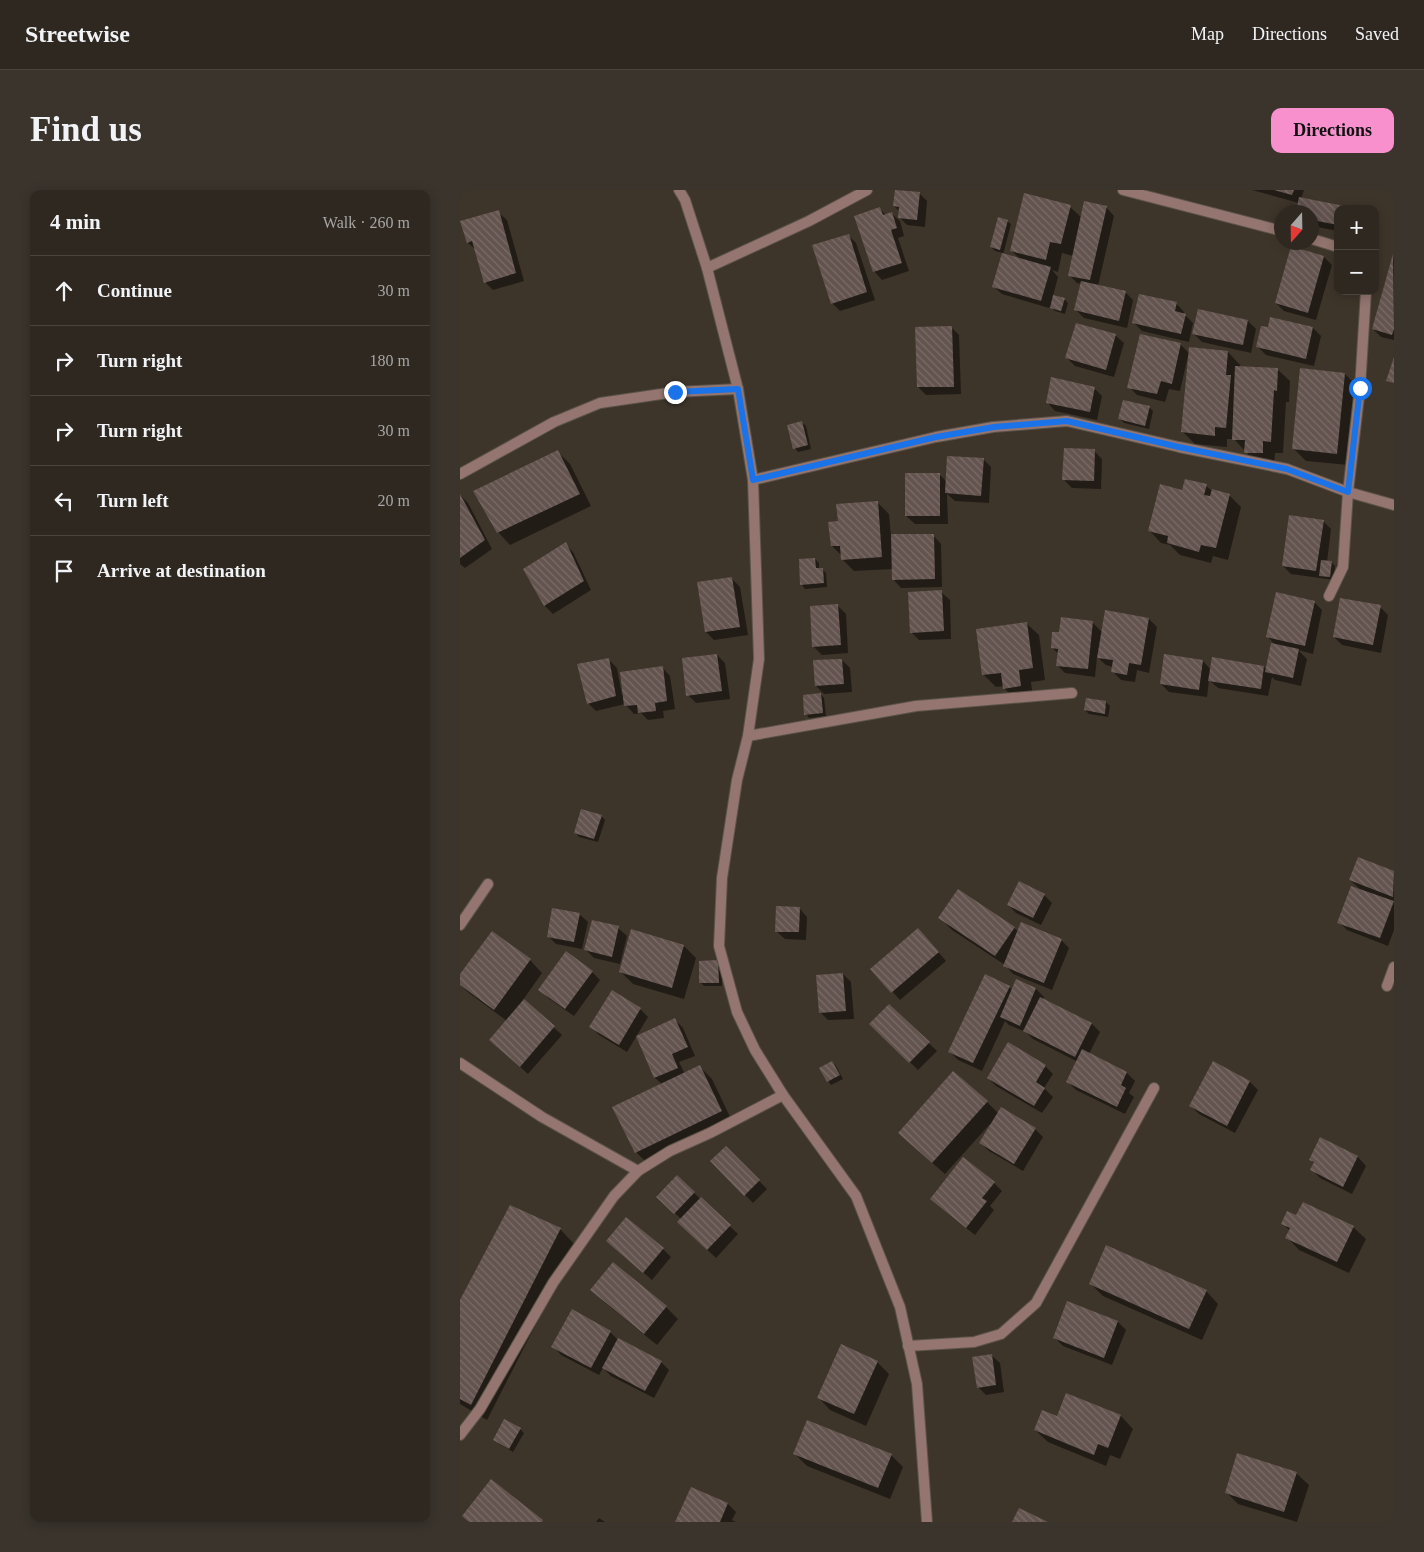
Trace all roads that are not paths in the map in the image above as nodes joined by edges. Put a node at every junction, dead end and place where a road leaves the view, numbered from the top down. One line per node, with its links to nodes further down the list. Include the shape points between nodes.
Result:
1 (679, 190): 7 (street)
2 (867, 190): 7 (street)
3 (1123, 190): 4 (street)
4 (1274, 229)
5 (1319, 241): 6 (street)
6 (1334, 246)
7 (707, 268): 9 (street)
8 (1366, 295): 12 (street, via 1360,388)
9 (738, 389): 10 (street, via 675,392 600,403 554,422); 11 (street)
10 (460, 474)
11 (753, 480): 12 (street, via 936,437 994,427 1067,421 1287,469); 16 (street, via 759,659)
12 (1348, 492): 13 (street); 14 (street, via 1343,567)
13 (1394, 505)
14 (1329, 596)
15 (1072, 693): 16 (street, via 916,706)
16 (748, 736): 23 (street, via 737,780 722,878 720,946 737,1012)
17 (488, 884): 18 (street)
18 (460, 925)
19 (1394, 967): 20 (street)
20 (1387, 986)
21 (460, 1063): 24 (street, via 542,1117)
22 (1154, 1088): 25 (street, via 1036,1304 1001,1334 974,1342)
23 (783, 1095): 24 (street); 25 (street, via 856,1196 900,1307)
24 (638, 1171): 26 (street, via 614,1196 552,1283 480,1409)
25 (908, 1346): 27 (street, via 916,1384)
26 (460, 1435)
27 (927, 1522)

